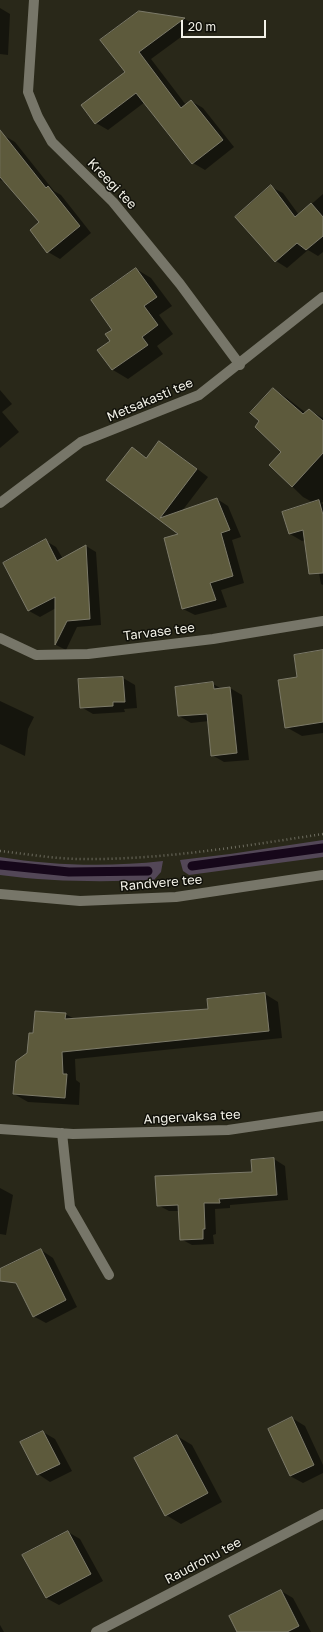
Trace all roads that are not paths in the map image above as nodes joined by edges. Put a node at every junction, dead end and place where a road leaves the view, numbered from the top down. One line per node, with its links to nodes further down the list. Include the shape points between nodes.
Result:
1 (34, 0): 3 (street, Kreegi tee, via 28,92 48,136 113,202 180,284)
2 (323, 297): 3 (street, Metsakasti tee)
3 (240, 365): 4 (street, Metsakasti tee, via 199,396 81,442)
4 (0, 503)
5 (323, 621): 6 (street, Tarvase tee, via 213,639 88,654 36,655)
6 (0, 638)
7 (323, 875): 8 (street, Randvere tee, via 176,897 80,901)
8 (0, 894)
9 (323, 1116): 11 (street, Angervaksa tee, via 228,1130)
10 (0, 1130): 11 (street, Angervaksa tee)
11 (62, 1133): 12 (street, via 70,1207)
12 (109, 1276)
13 (323, 1514): 14 (street, Raudrohu tee)
14 (96, 1632)

